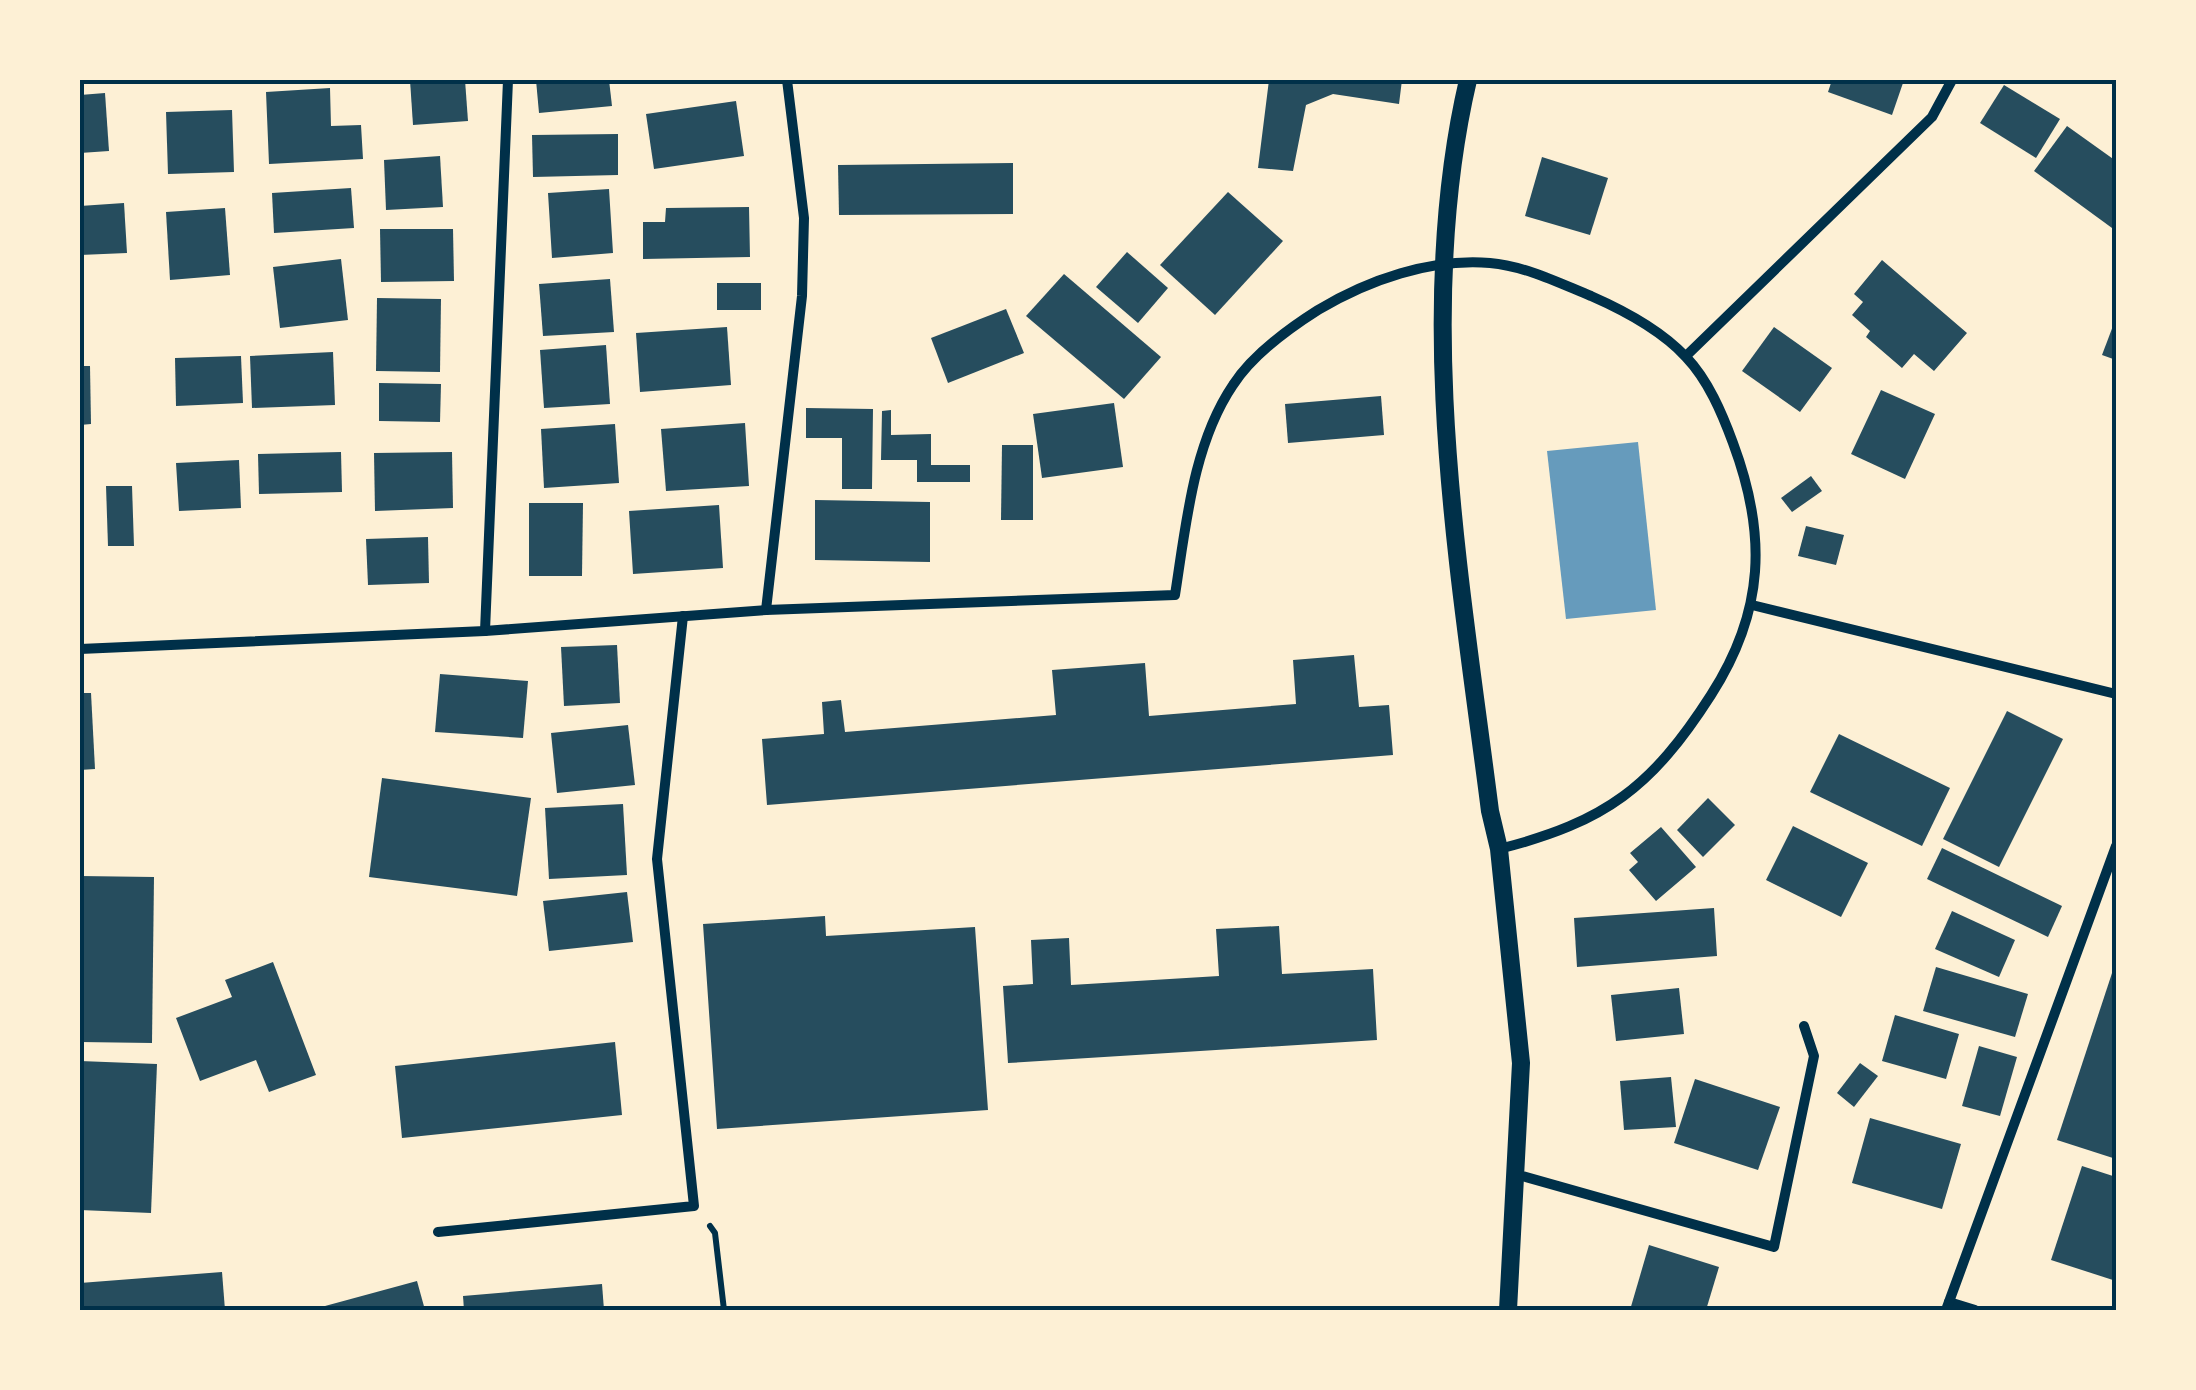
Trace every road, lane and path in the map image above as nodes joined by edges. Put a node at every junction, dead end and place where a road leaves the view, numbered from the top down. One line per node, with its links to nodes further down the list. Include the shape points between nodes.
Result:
1 (508, 80): 10 (street)
2 (786, 80): 8 (street, via 804,218 802,296)
3 (1468, 80): 5 (street, via 1456,129)
4 (1952, 80): 6 (street, via 1932,117)
5 (1442, 265): 6 (street, via 1490,263 1532,272 1610,305); 8 (street, via 1388,276 1342,296 1264,350 1234,384 1212,425 1197,476 1175,594); 14 (street, via 1450,471)
6 (1686, 356): 7 (street, via 1725,422 1748,482 1757,547)
7 (1752, 606): 12 (street); 14 (street, via 1716,688 1659,768 1596,816)
8 (766, 610): 9 (street)
9 (682, 616): 10 (street); 17 (street, via 657,859)
10 (485, 631): 11 (street)
11 (80, 649)
12 (2116, 694)
13 (2116, 846): 19 (street)
14 (1499, 849): 16 (street, via 1521,1063)
15 (1804, 1026): 16 (street, via 1814,1056 1774,1248)
16 (1515, 1174): 21 (street)
17 (694, 1206): 18 (street); 20 (path, via 715,1233)
18 (438, 1232)
19 (1948, 1306): 22 (street)
20 (724, 1310)
21 (1508, 1310)
22 (1976, 1310)

